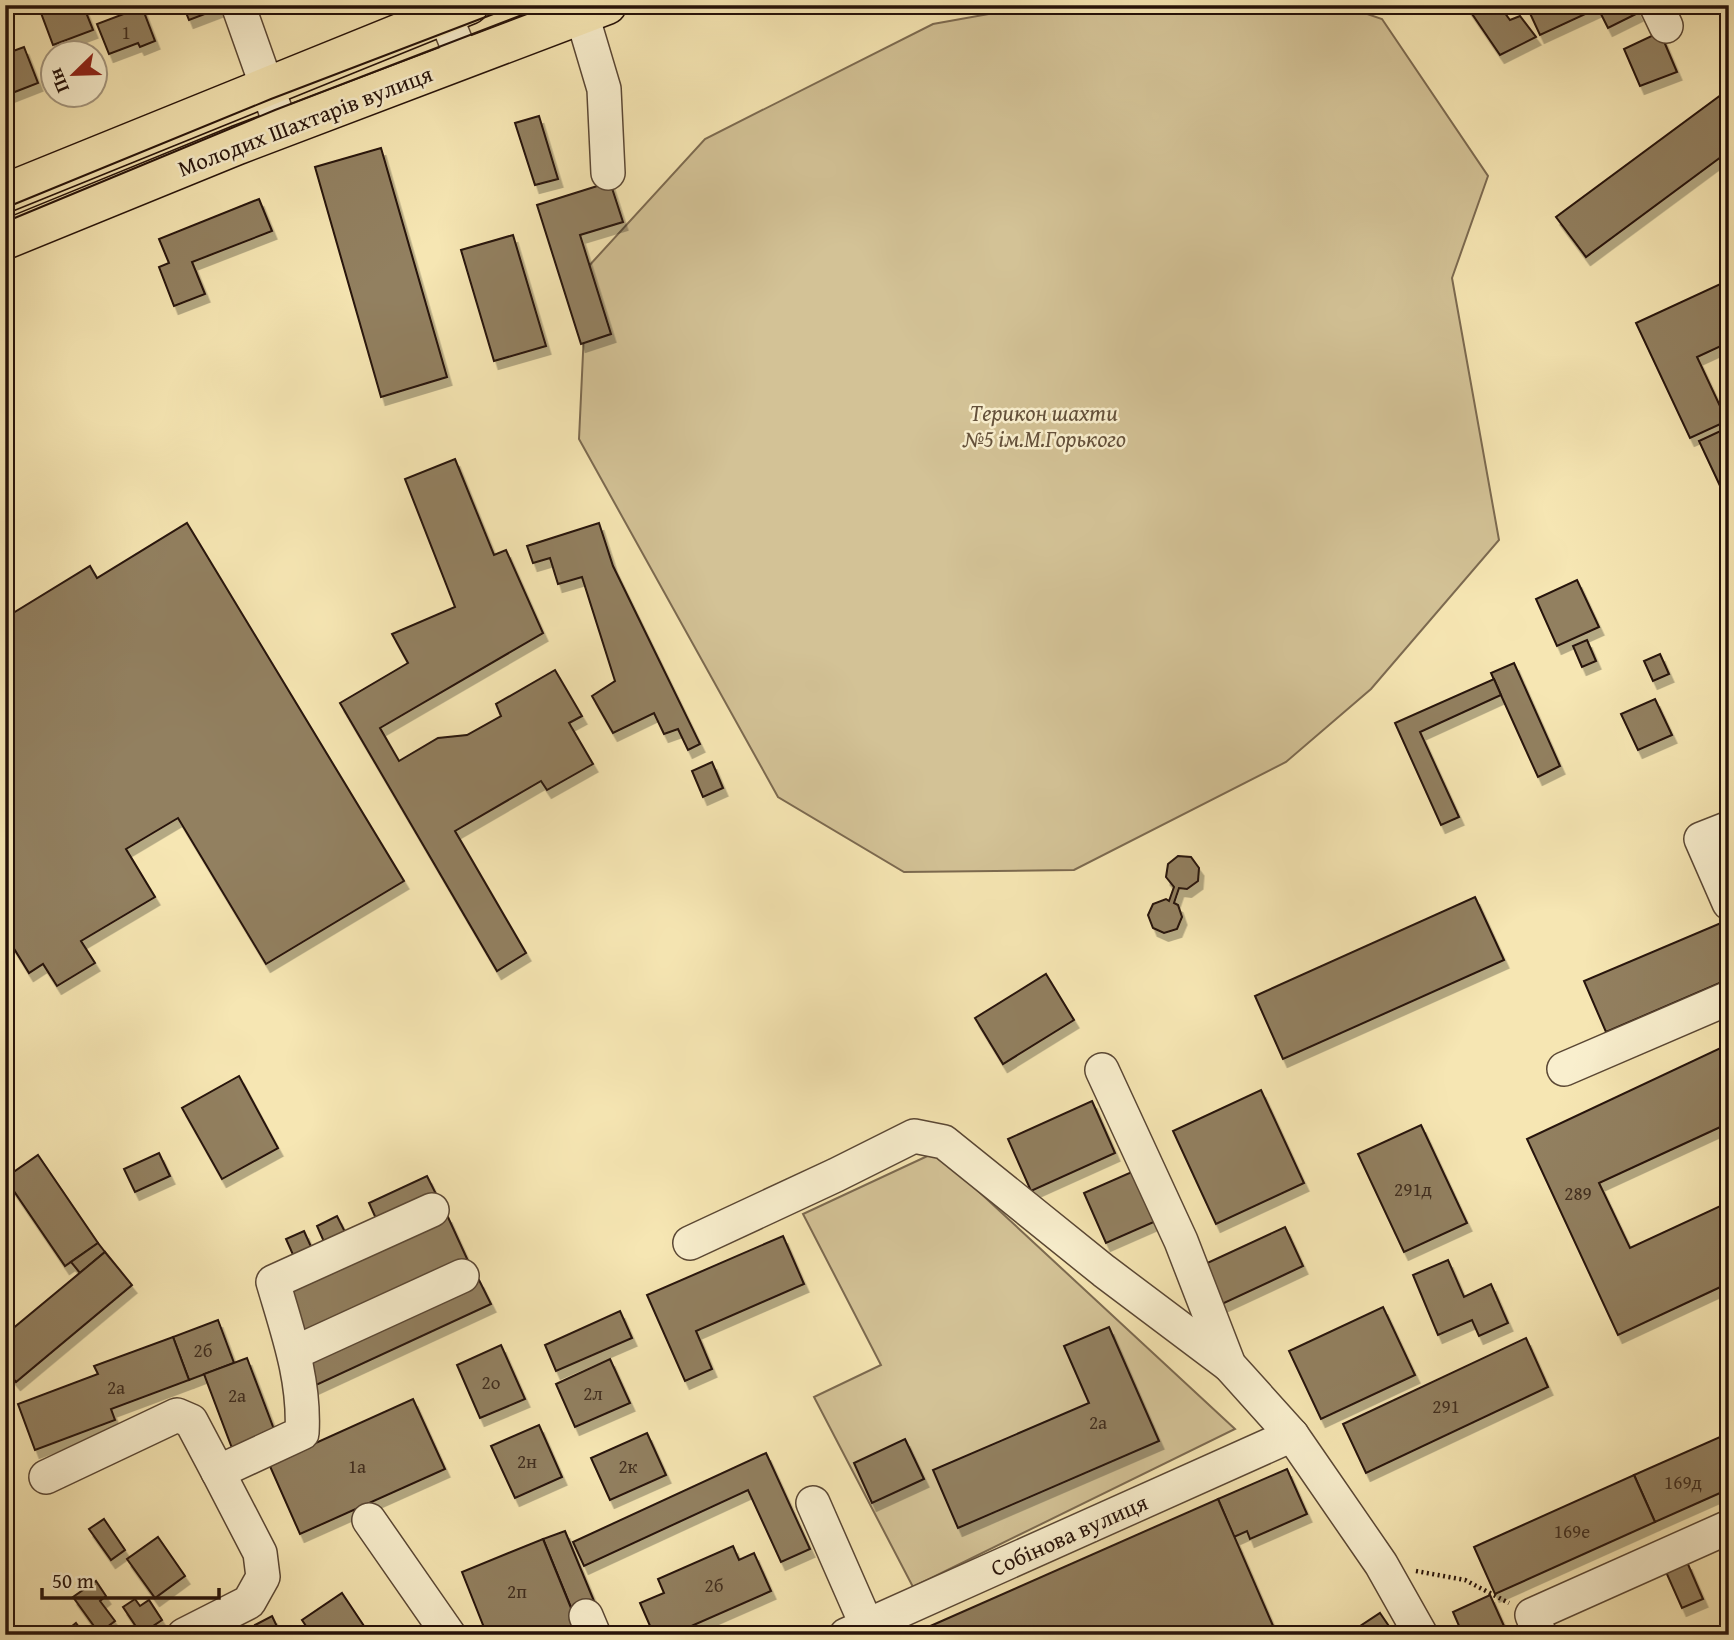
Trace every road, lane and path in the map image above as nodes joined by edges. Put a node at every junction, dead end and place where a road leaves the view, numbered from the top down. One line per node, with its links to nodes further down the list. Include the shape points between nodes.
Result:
1 (238, 5): 5 (street)
2 (453, 8): 4 (street); 5 (main road, Молодих Шахтарів вулиця)
3 (589, 8): 4 (main road, Молодих Шахтарів вулиця); 7 (street, via 604,89)
4 (463, 60): 6 (main road, Молодих Шахтарів вулиця)
5 (266, 87): 6 (street); 8 (main road, Молодих Шахтарів вулиця)
6 (282, 129): 9 (main road, Молодих Шахтарів вулиця)
7 (608, 173)
8 (5, 193)
9 (5, 240)
10 (1729, 828): 11 (street, via 1702,839)
11 (1729, 903)
12 (1729, 998): 13 (street)
13 (1564, 1069)
14 (1102, 1070): 19 (street, via 1181,1241)
15 (432, 1210): 18 (street, via 273,1282)
16 (690, 1243): 19 (street, via 914,1136 944,1142)
17 (462, 1276): 18 (street)
18 (295, 1353): 21 (street, via 304,1405 302,1433)
19 (1229, 1365): 20 (street)
20 (1292, 1435): 26 (street); 28 (street, Собінова вулиця)
21 (218, 1472): 22 (street, via 191,1421 177,1415); 29 (street, via 260,1553 263,1577 249,1602)
22 (46, 1477)
23 (813, 1503): 28 (street)
24 (369, 1520): 30 (street)
25 (1729, 1527): 27 (street)
26 (1381, 1564): 27 (path, via 1465,1580); 31 (street)
27 (1536, 1625)
28 (856, 1630)
29 (184, 1635)
30 (449, 1635)
31 (1421, 1635)

